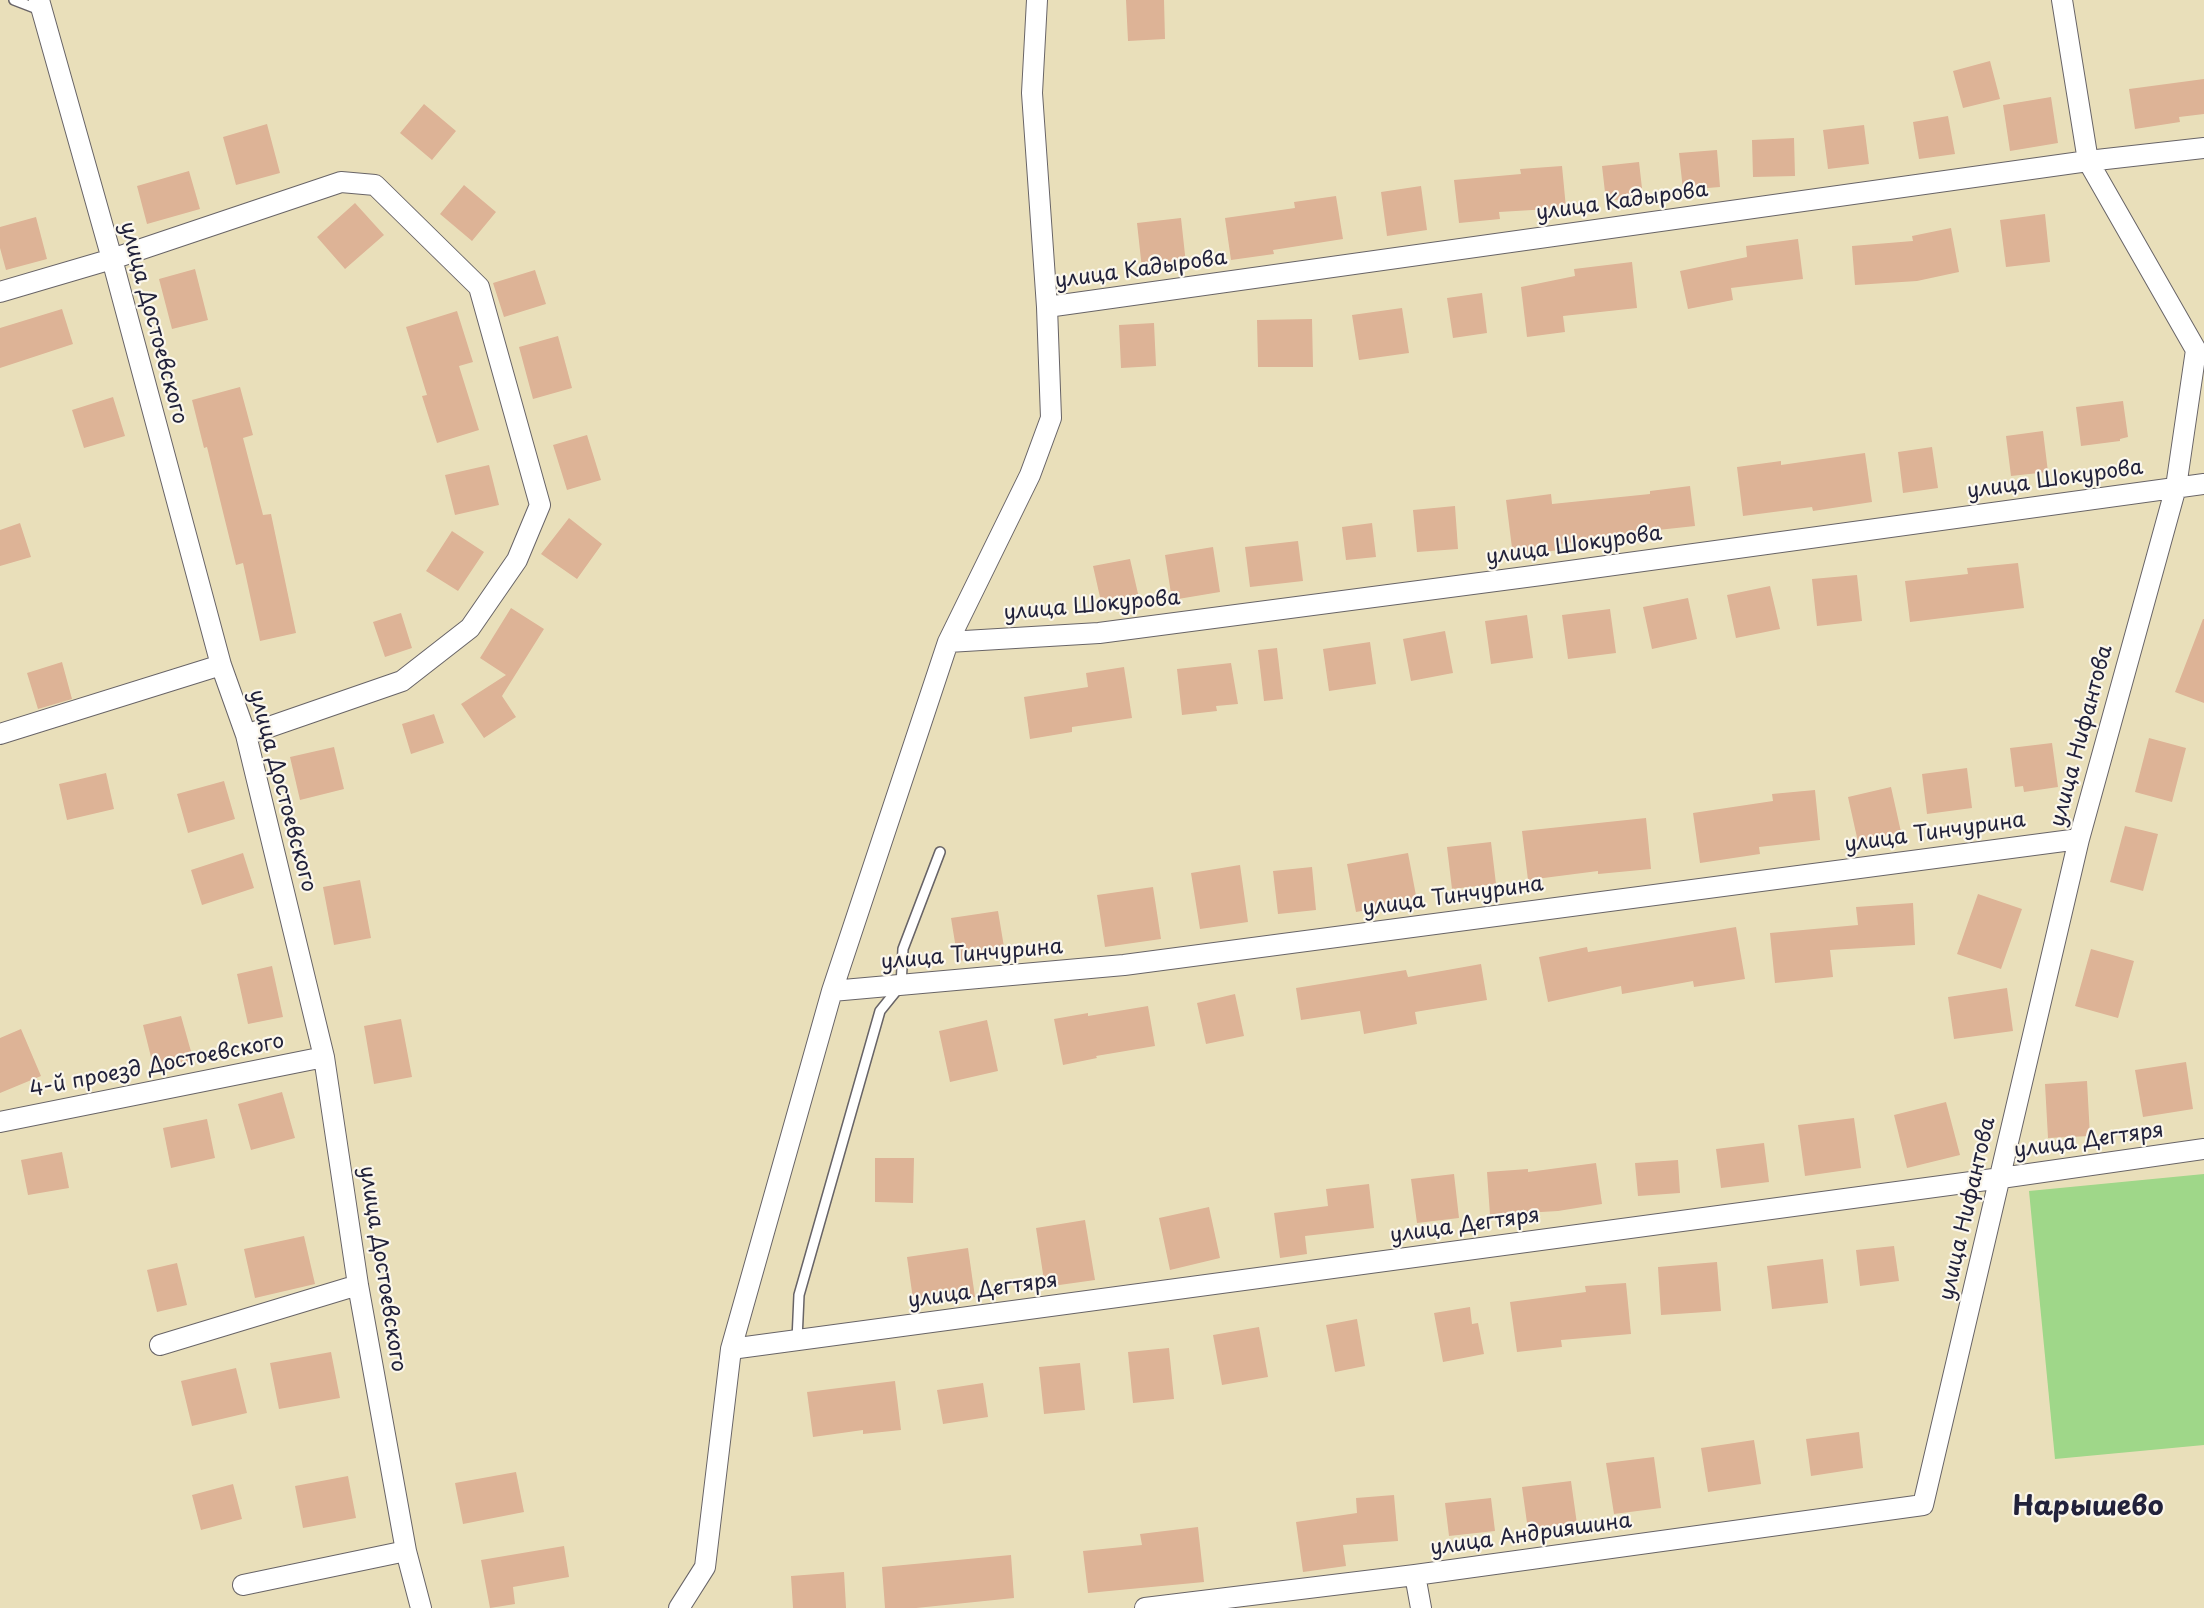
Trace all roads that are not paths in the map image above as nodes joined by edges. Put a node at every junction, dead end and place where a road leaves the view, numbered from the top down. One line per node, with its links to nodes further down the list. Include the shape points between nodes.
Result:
1 (14, 0): 4 (lane)
2 (1037, 0): 9 (street, via 1032,93)
3 (2062, 0): 6 (street, улица Нифантова)
4 (40, 5): 7 (street, улица Достоевского)
5 (2204, 148): 6 (street, улица Кадырова)
6 (2088, 161): 9 (street, улица Кадырова); 11 (street, улица Нифантова, via 2196,350)
7 (112, 259): 8 (street); 13 (street, улица Достоевского); 15 (street, via 341,182 375,185 479,287 540,505 517,560 470,628 402,681)
8 (0, 292)
9 (1047, 307): 12 (street, via 1051,418 1030,475)
10 (2204, 484): 11 (street, улица Шокурова)
11 (2176, 488): 12 (street, улица Шокурова, via 1099,633); 16 (street, улица Нифантова)
12 (948, 642): 19 (street)
13 (221, 665): 14 (street); 15 (street, улица Достоевского)
14 (0, 734)
15 (246, 735): 20 (street, улица Достоевского)
16 (2079, 839): 18 (street, улица Тинчурина, via 1124,965); 23 (street, улица Нифантова)
17 (940, 852): 18 (lane, via 903,949)
18 (901, 985): 19 (street, улица Тинчурина); 25 (lane, via 880,1011 798,1295)
19 (832, 991): 27 (street)
20 (324, 1057): 21 (street, 4-й проезд Достоевского); 24 (street, улица Достоевского)
21 (0, 1122)
22 (2204, 1149): 23 (street, улица Дегтяря)
23 (2001, 1178): 25 (street, улица Дегтяря); 28 (street, улица Нифантова)
24 (358, 1285): 26 (street); 29 (street, улица Достоевского)
25 (797, 1340): 27 (street, улица Дегтяря)
26 (160, 1345)
27 (731, 1349): 33 (street, via 705,1567)
28 (1923, 1504): 30 (street, улица Андрияшина)
29 (406, 1551): 31 (street); 32 (street, улица Достоевского)
30 (1415, 1575): 34 (street, улица Андрияшина); 35 (street)
31 (243, 1585)
32 (422, 1608)
33 (680, 1608)
34 (1145, 1608)
35 (1420, 1608)

